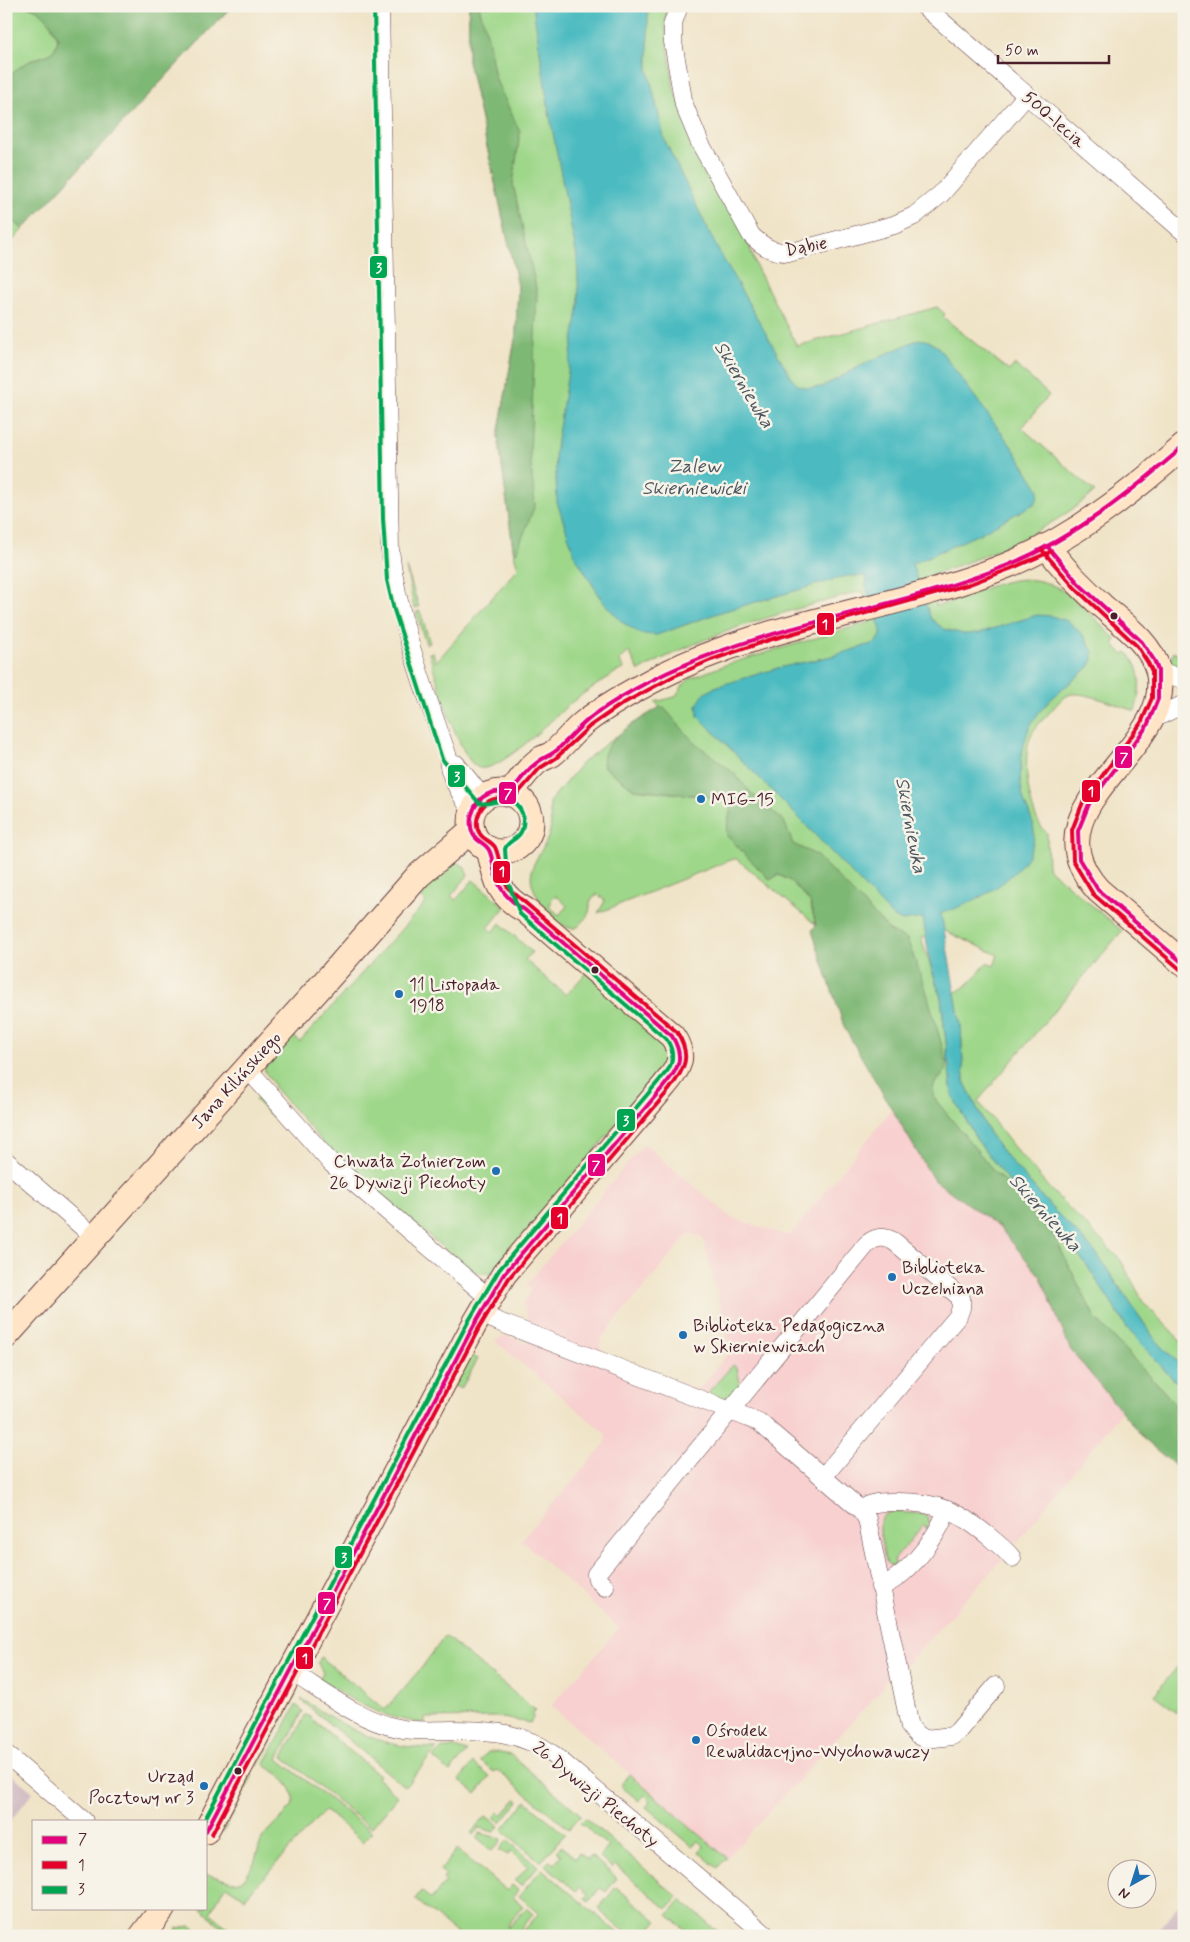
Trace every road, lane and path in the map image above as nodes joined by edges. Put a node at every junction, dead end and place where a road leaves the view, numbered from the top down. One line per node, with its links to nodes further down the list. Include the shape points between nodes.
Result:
1 (380, 6): 13 (street, via 393,579 451,774)
2 (679, 6): 4 (street, Dąbie, via 673,23 673,42 684,105 700,143 751,235 770,250 792,252 914,216 941,194)
3 (924, 6): 4 (street, 500-lecia)
4 (1027, 95): 5 (street, 500-lecia)
5 (1184, 232)
6 (1184, 446): 7 (street, via 1121,499)
7 (1047, 546): 8 (street, via 1074,578 1148,650); 12 (street, via 1004,566 932,591 780,630 685,664 640,687 592,718 551,754 548,769)
8 (1158, 670): 9 (street); 11 (street, via 1160,692)
9 (1184, 680)
10 (1184, 704): 11 (street)
11 (1149, 721): 15 (street, via 1088,805 1078,827 1077,848 1080,863 1098,890)
12 (517, 798): 13 (street, via 494,792); 14 (street, via 530,817 530,826 522,842)
13 (476, 814): 14 (street, via 475,837); 16 (street, Jana Kilińskiego, via 452,845 418,876)
14 (500, 849): 19 (street, via 511,864 525,910 672,1036 680,1059 673,1074 515,1260)
15 (1184, 964)
16 (246, 1069): 18 (street, Jana Kilińskiego); 19 (street, via 332,1164)
17 (6, 1161): 18 (street)
18 (94, 1237): 20 (street, Jana Kilińskiego)
19 (485, 1306): 21 (street); 28 (street)
20 (6, 1336)
21 (731, 1411): 22 (street, via 759,1422); 22 (street, via 867,1244 882,1237 896,1242 961,1298 961,1308 958,1316); 26 (street, via 596,1574)
22 (823, 1476): 23 (street)
23 (861, 1510): 24 (street, via 882,1502 922,1503); 27 (street, via 867,1519)
24 (947, 1510): 25 (street, via 971,1521); 27 (street, via 936,1533 905,1571)
25 (1012, 1558)
26 (605, 1587)
27 (880, 1587): 29 (street, via 910,1727 916,1735 932,1739 955,1734)
28 (290, 1671): 32 (street); 35 (street, 26 Dywizji Piechoty, via 354,1711 390,1726 414,1731 505,1733 536,1743)
29 (996, 1686)
30 (6, 1754): 31 (street)
31 (83, 1820)
32 (208, 1827)
33 (162, 1910): 34 (street)
34 (142, 1936)
35 (766, 1936)

